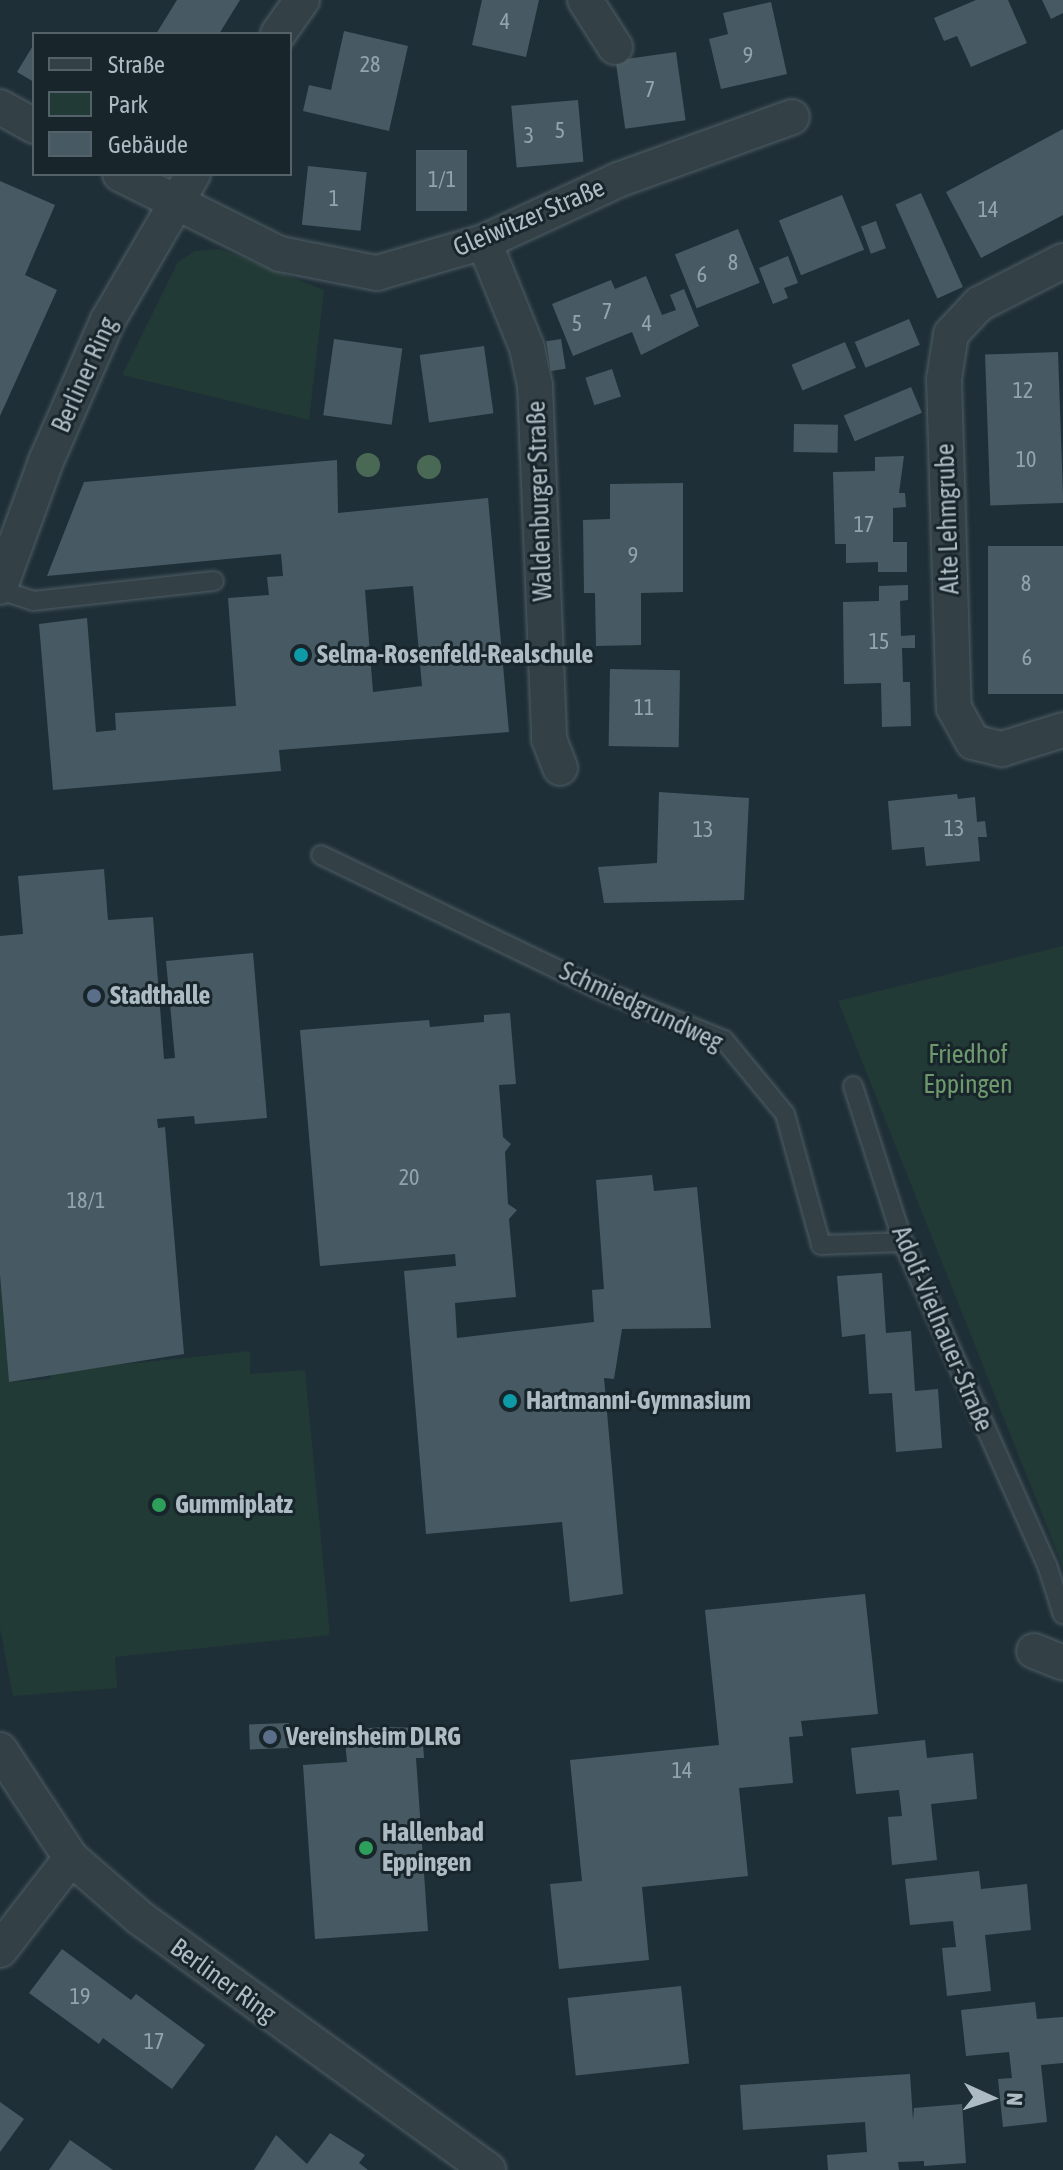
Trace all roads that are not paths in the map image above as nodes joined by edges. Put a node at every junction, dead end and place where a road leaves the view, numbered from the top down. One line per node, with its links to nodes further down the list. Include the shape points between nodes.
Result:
1 (302, 0): 3 (street)
2 (585, 0): 4 (street)
3 (279, 32)
4 (615, 47)
5 (0, 107): 7 (street)
6 (792, 117): 11 (street, Gleiwitzer Straße, via 618,180)
7 (32, 125)
8 (124, 176): 10 (street, Gleiwitzer Straße)
9 (192, 176): 10 (street, Berliner Ring)
10 (175, 204): 11 (street, Gleiwitzer Straße, via 280,254 345,271 377,273); 14 (street, Berliner Ring, via 108,320 46,461)
11 (484, 242): 16 (street, Waldenburger Straße, via 527,348 535,385 549,739)
12 (1063, 261): 15 (street, Alte Lehmgrube, via 979,304 951,334 944,379 954,708 973,742 1002,749)
13 (214, 581): 14 (lane, via 33,601)
14 (0, 589)
15 (1063, 730)
16 (560, 768)
17 (321, 855): 19 (lane, Schmiedgrundweg, via 596,988 724,1040 785,1114 821,1245)
18 (853, 1086): 19 (lane, Adolf-Vielhauer-Straße)
19 (903, 1242): 20 (lane, Adolf-Vielhauer-Straße, via 1047,1565)
20 (1063, 1615)
21 (0, 1750): 22 (street, Berliner Ring)
22 (71, 1858): 23 (street); 24 (street, Berliner Ring, via 159,1934)
23 (0, 1950)
24 (485, 2169)

